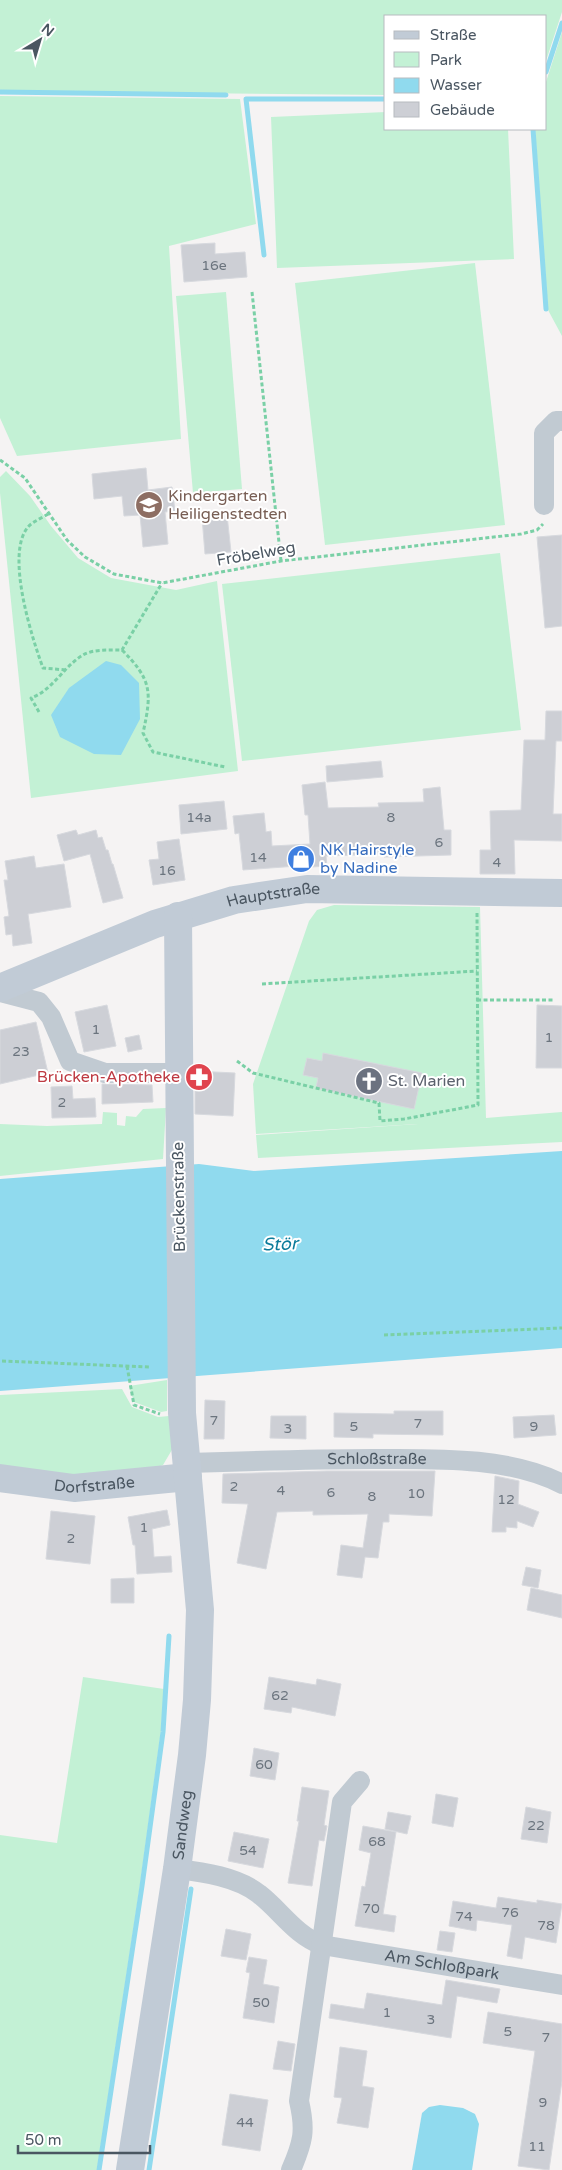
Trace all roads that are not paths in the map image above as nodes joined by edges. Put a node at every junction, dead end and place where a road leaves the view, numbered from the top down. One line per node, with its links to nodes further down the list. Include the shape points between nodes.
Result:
1 (562, 420): 2 (street, via 556,421 544,433)
2 (544, 504)
3 (562, 894): 4 (street, Hauptstraße, via 307,890 234,900)
4 (178, 916): 5 (street, Hauptstraße); 7 (street, Brückenstraße)
5 (0, 988)
6 (0, 992): 7 (street, via 39,1002 51,1018 70,1062 105,1073)
7 (178, 1073): 8 (street, Brückenstraße, via 181,1408)
8 (188, 1470): 9 (street, Dorfstraße, via 74,1488); 10 (street, Schloßstraße, via 308,1459 428,1459 510,1466 545,1475); 12 (street, Sandweg, via 200,1610 195,1718)
9 (0, 1478)
10 (562, 1484)
11 (360, 1781): 13 (street, via 342,1802)
12 (177, 1869): 13 (street, Am Schloßpark, via 227,1880 258,1893 300,1934); 15 (street, Sandweg)
13 (322, 1945): 14 (street, Am Schloßpark); 16 (street, via 299,2101 304,2120 302,2144)
14 (562, 1985)
15 (130, 2170)
16 (291, 2170)

